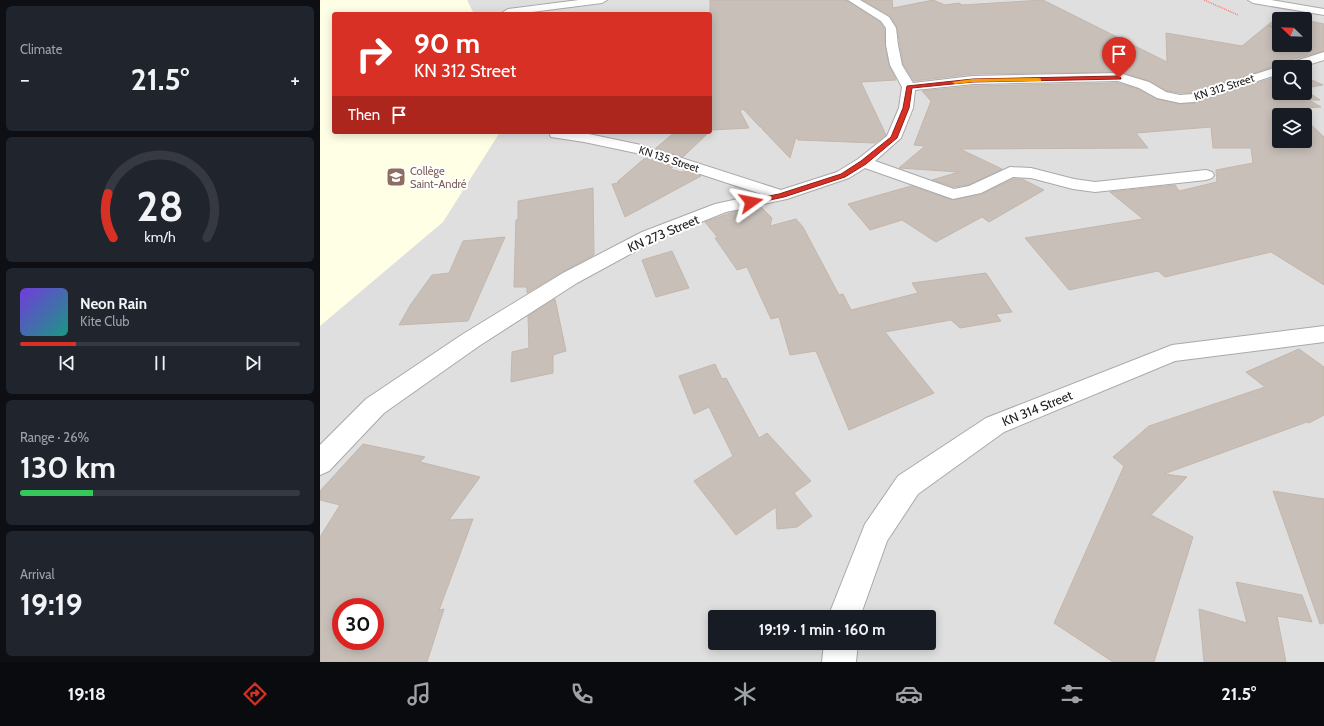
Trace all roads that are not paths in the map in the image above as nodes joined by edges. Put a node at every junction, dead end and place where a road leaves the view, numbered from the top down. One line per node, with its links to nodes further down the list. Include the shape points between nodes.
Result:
1 (602, 0): 6 (street)
2 (853, 0): 11 (street, via 884,19 891,28 896,65)
3 (1254, 0): 7 (street)
4 (500, 4): 5 (street)
5 (508, 12)
6 (516, 12)
7 (1324, 12)
8 (1324, 56): 9 (street)
9 (1311, 60)
10 (1272, 72): 11 (street, KN 312 Street, via 1194,98 1180,99 1162,95 1144,85 1119,78 973,80)
11 (909, 87): 13 (street, KN 273 Street, via 906,108 894,138)
12 (556, 134): 15 (street, KN 135 Street, via 583,136 646,151)
13 (864, 162): 14 (street, via 952,194 969,192 1010,172 1026,172 1079,186 1095,187); 15 (street, KN 273 Street, via 843,175)
14 (1206, 175)
15 (781, 195): 17 (street, KN 273 Street, via 721,208 649,236 570,278 471,340 375,406)
16 (1324, 334): 18 (street, KN 314 Street, via 1172,353 995,425 908,485 875,534)
17 (320, 463)
18 (847, 610)
19 (840, 650): 20 (street)
20 (839, 662)

